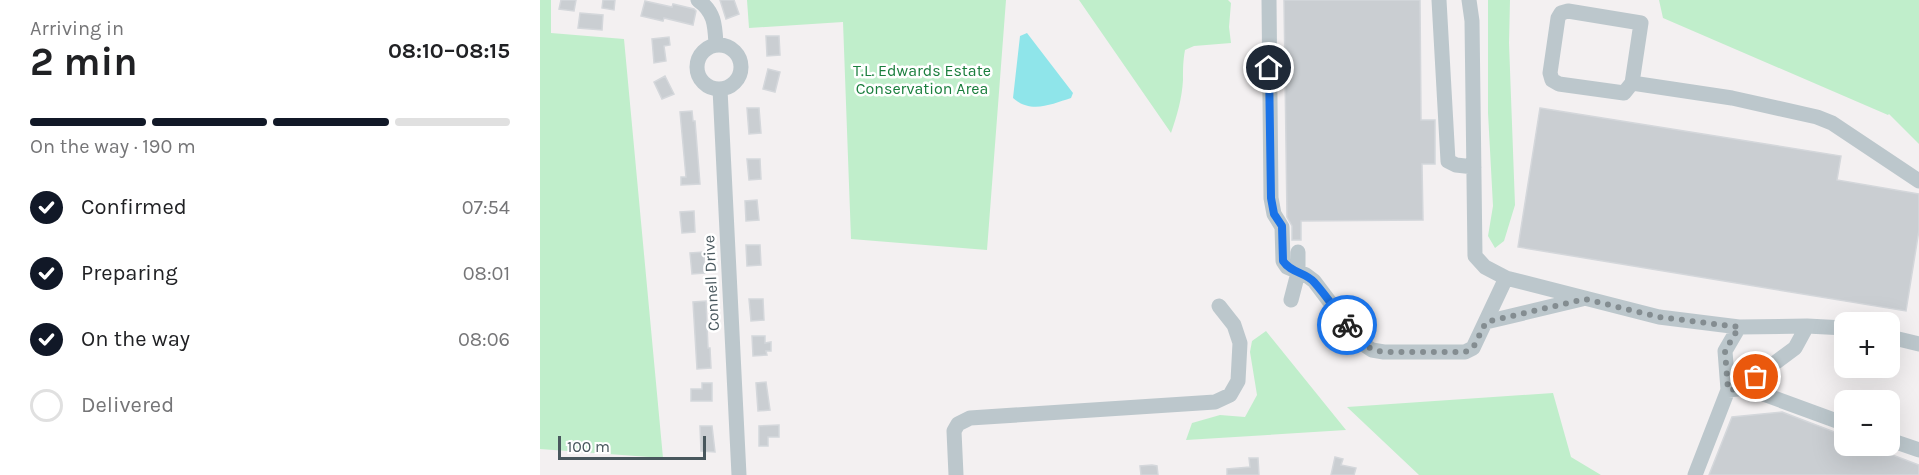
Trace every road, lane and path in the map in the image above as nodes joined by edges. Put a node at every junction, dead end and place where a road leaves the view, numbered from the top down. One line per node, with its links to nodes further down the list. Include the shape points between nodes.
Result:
1 (698, 0): 5 (street, via 714,19)
2 (1269, 0): 11 (street, via 1271,198 1274,214 1282,226 1283,261)
3 (1439, 0): 8 (street, via 1448,161)
4 (1470, 0): 8 (street)
5 (716, 45): 7 (street, via 701,54 697,72 708,86); 7 (street, via 735,50 742,69 732,86)
6 (1632, 83): 6 (street, via 1641,23 1561,13 1552,80 1624,93); 9 (street, via 1817,117 1832,123)
7 (720, 90): 28 (street, Connell Drive)
8 (1474, 167): 12 (street, via 1475,256)
9 (1919, 182)
10 (1298, 252): 11 (street)
11 (1298, 273): 14 (street); 16 (street, via 1314,281 1360,342 1372,350 1465,352 1473,348)
12 (1506, 279): 13 (street); 16 (street)
13 (1585, 299): 16 (street); 18 (street, via 1659,317)
14 (1291, 300)
15 (1219, 306): 27 (street, via 1234,325 1240,343 1238,381 1230,395 1215,402 970,418 954,430)
16 (1486, 322)
17 (1807, 326): 18 (street); 19 (street); 22 (street, via 1795,348)
18 (1739, 327): 23 (street, via 1725,351)
19 (1834, 327)
20 (1900, 339): 21 (street)
21 (1919, 344)
22 (1747, 388): 23 (street); 24 (street)
23 (1728, 390): 29 (street)
24 (1834, 420)
25 (1900, 443): 26 (street)
26 (1919, 450)
27 (956, 470)
28 (739, 475)
29 (1695, 475)

